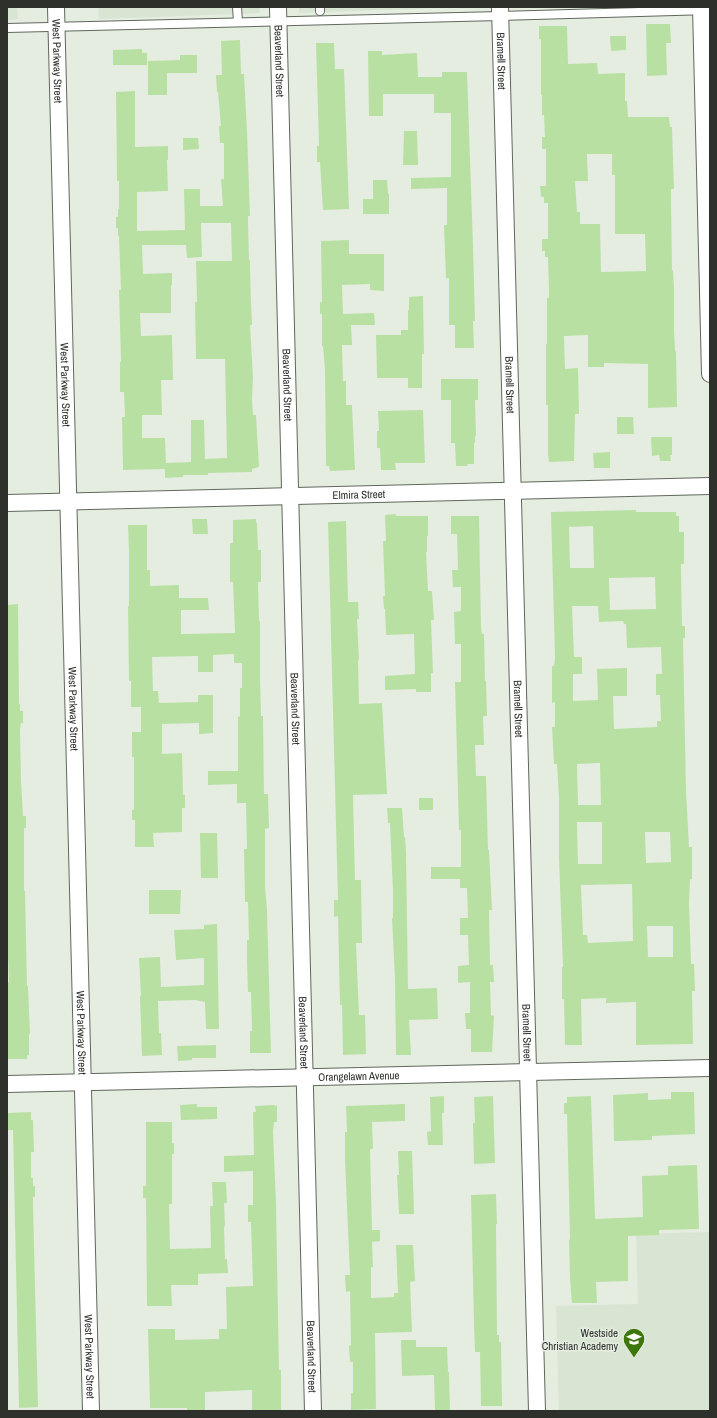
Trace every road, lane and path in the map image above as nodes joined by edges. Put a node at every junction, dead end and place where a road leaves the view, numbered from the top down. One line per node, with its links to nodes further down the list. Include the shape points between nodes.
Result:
1 (56, 7): 7 (street, West Parkway Street)
2 (237, 7): 6 (lane)
3 (704, 9): 4 (lane); 9 (street)
4 (500, 12): 5 (lane); 11 (street, Bramell Street)
5 (278, 14): 6 (lane); 12 (street, Beaverland Street)
6 (238, 22): 7 (lane)
7 (56, 26): 8 (lane); 13 (street, West Parkway Street)
8 (7, 28)
9 (710, 374)
10 (710, 486): 11 (street, Elmira Street)
11 (512, 490): 12 (street, Elmira Street); 16 (street, Bramell Street)
12 (290, 496): 13 (street, Elmira Street); 17 (street, Beaverland Street)
13 (68, 501): 14 (street, Elmira Street); 18 (street, West Parkway Street)
14 (7, 503)
15 (710, 1068): 16 (street, Orangelawn Avenue)
16 (527, 1072): 17 (street, Orangelawn Avenue); 22 (street, Bramell Street)
17 (305, 1078): 18 (street, Orangelawn Avenue); 21 (street, Beaverland Street)
18 (83, 1082): 19 (street, Orangelawn Avenue); 20 (street, West Parkway Street)
19 (7, 1084)
20 (91, 1411)
21 (313, 1411)
22 (537, 1411)

